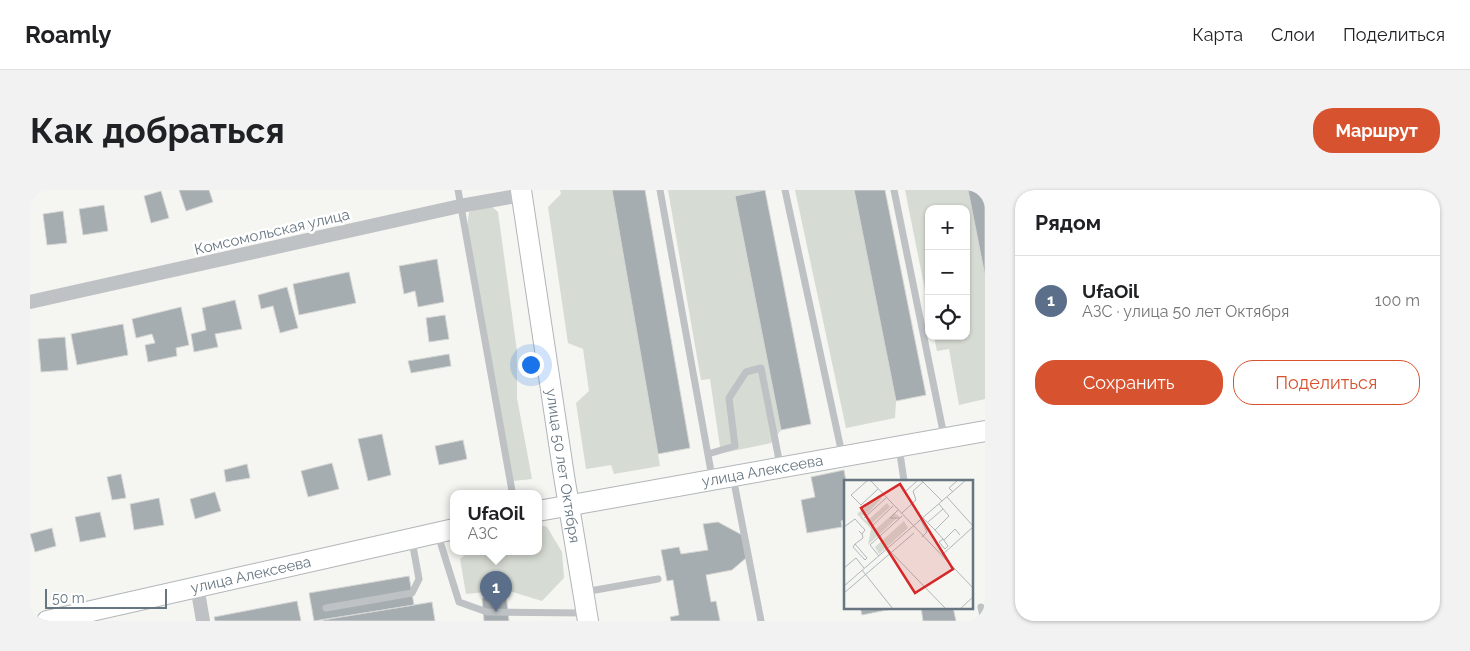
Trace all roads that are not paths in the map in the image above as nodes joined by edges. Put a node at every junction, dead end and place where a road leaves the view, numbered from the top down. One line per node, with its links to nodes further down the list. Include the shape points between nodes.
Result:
1 (458, 190): 6 (lane)
2 (660, 190): 11 (lane)
3 (785, 190): 12 (lane)
4 (894, 190): 9 (lane)
5 (522, 192): 6 (street, Комсомольская улица); 18 (main road, улица 50 лет Октября)
6 (460, 206): 7 (street, Комсомольская улица); 17 (lane)
7 (30, 302)
8 (985, 431): 9 (main road, улица Алексеева)
9 (944, 439): 10 (main road, улица Алексеева)
10 (899, 447): 12 (main road, улица Алексеева); 16 (lane)
11 (708, 454): 13 (lane, via 736,446 729,398 746,372 761,368); 15 (lane)
12 (842, 457): 13 (main road, улица Алексеева)
13 (781, 468): 14 (main road, улица Алексеева)
14 (733, 477): 15 (main road, улица Алексеева); 30 (lane)
15 (713, 480): 18 (main road, улица Алексеева)
16 (904, 480)
17 (512, 490)
18 (569, 506): 19 (main road, улица Алексеева); 24 (main road, улица 50 лет Октября)
19 (542, 510)
20 (445, 530): 21 (main road, улица Алексеева); 27 (lane, via 459,602 487,612)
21 (411, 538): 23 (main road, улица Алексеева); 26 (lane, via 419,580 412,593)
22 (658, 579): 24 (lane)
23 (197, 586): 28 (main road, улица Алексеева); 29 (street)
24 (583, 592): 27 (main road, улица 50 лет Октября)
25 (982, 607): 31 (lane)
26 (326, 608)
27 (587, 617)
28 (47, 621)
29 (203, 621)
30 (761, 621)
31 (984, 621)

